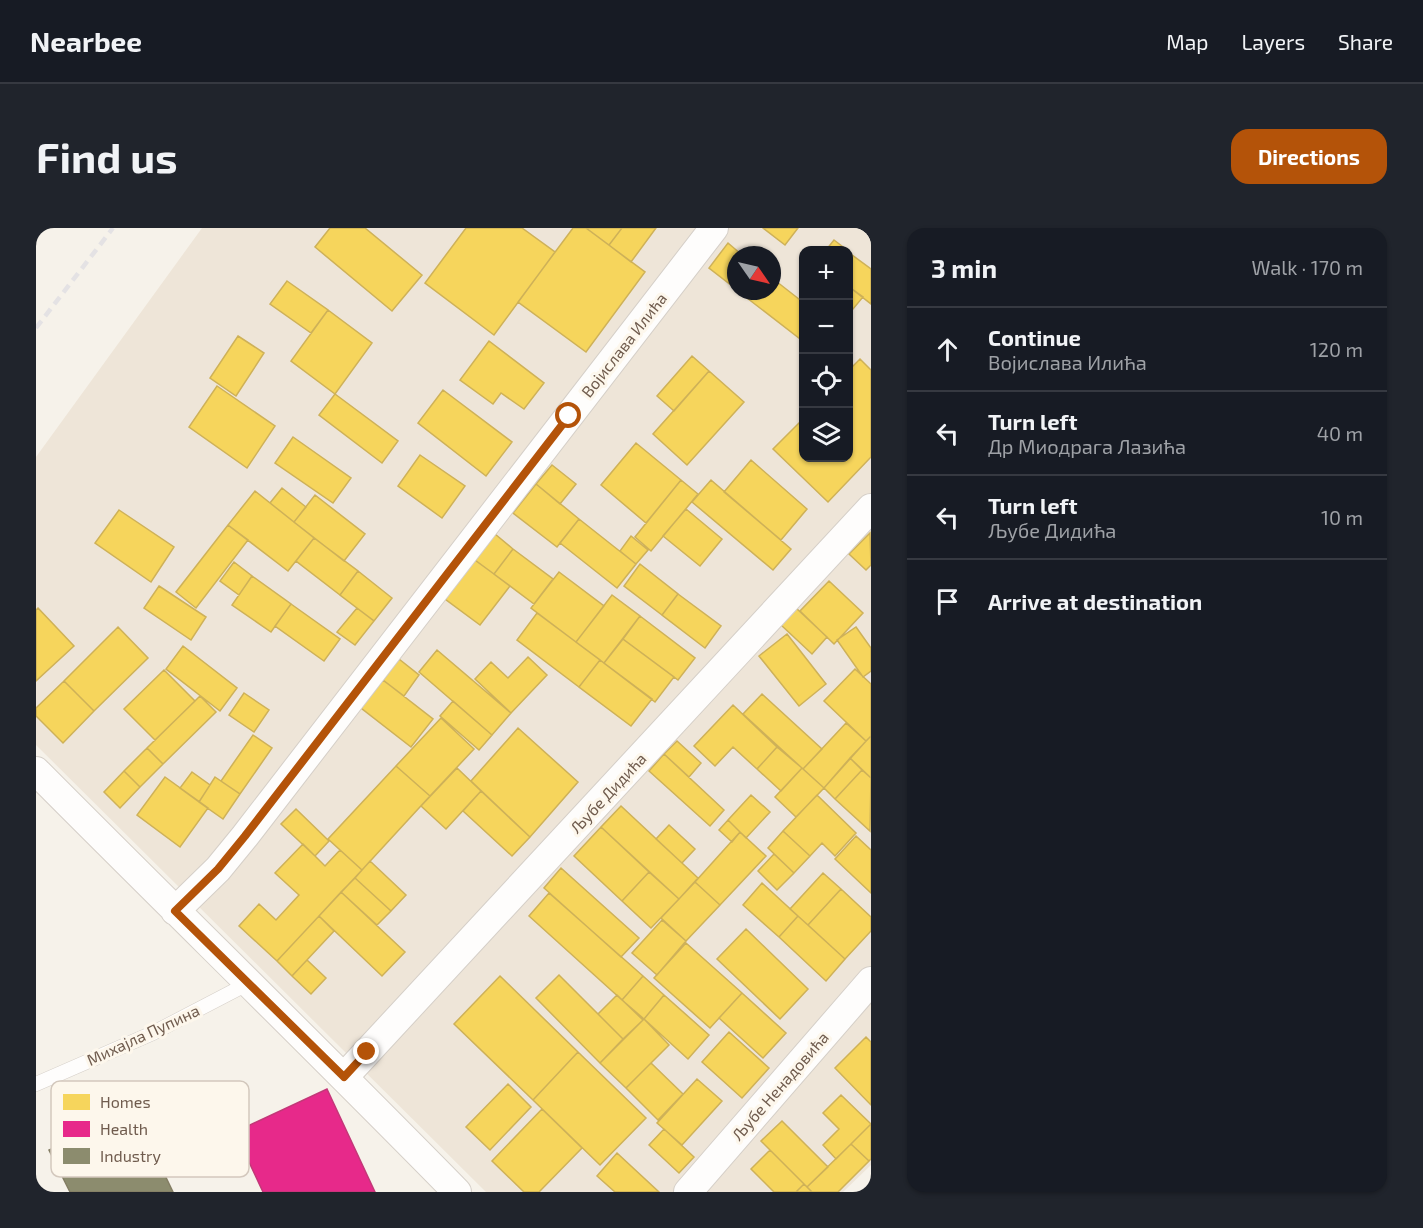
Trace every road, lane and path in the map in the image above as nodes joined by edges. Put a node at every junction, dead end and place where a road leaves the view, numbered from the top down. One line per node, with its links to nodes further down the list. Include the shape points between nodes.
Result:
1 (714, 228): 4 (street, Војислава Илића, via 245,836)
2 (871, 508): 7 (street, Љубе Дидића)
3 (36, 771): 4 (street)
4 (175, 911): 6 (street)
5 (871, 981): 10 (street, Љубе Ненадовића)
6 (249, 983): 7 (street); 8 (lane, Михајла Пупина, via 153,1033)
7 (344, 1077): 9 (street)
8 (36, 1084)
9 (457, 1192)
10 (688, 1192)

